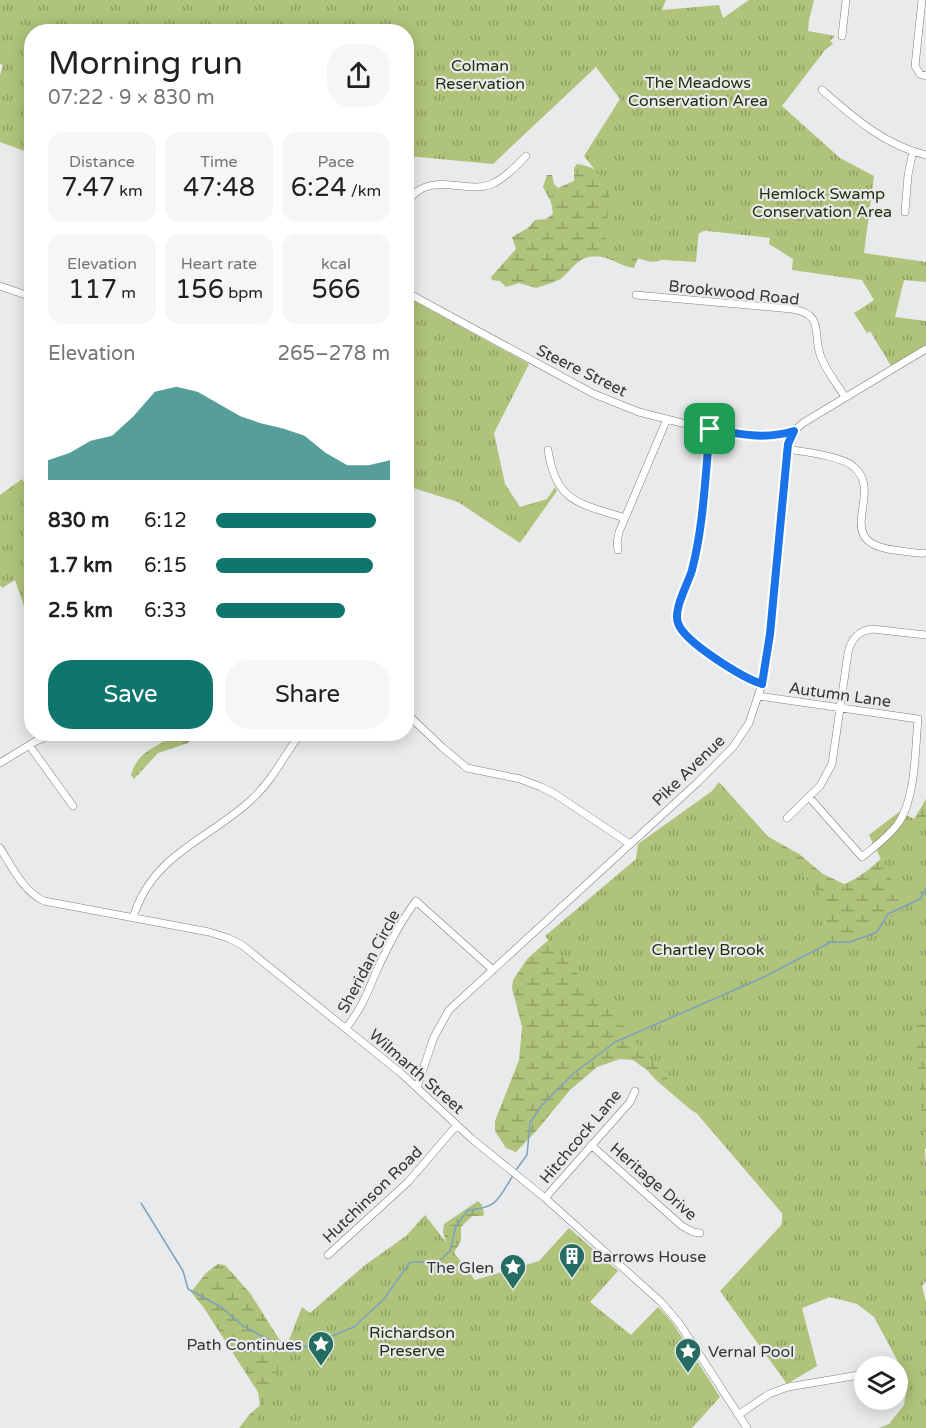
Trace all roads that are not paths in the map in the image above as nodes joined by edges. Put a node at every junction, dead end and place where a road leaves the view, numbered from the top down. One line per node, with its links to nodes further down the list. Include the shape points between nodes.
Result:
1 (846, 0): 3 (street)
2 (922, 0): 4 (street, via 915,66 918,73)
3 (842, 36)
4 (926, 76)
5 (822, 90): 6 (street, via 874,132)
6 (913, 152): 7 (street); 10 (street)
7 (926, 155)
8 (526, 156): 9 (street, via 494,184 432,186)
9 (414, 195)
10 (905, 212)
11 (0, 286): 12 (street)
12 (24, 294)
13 (636, 295): 16 (street, Brookwood Road, via 804,312 816,325 820,356)
14 (414, 296): 17 (street, Steere Street, via 601,397)
15 (926, 350): 16 (street)
16 (846, 397): 19 (street)
17 (667, 419): 18 (street, Steere Street); 22 (street)
18 (710, 429): 19 (street, Steere Street, via 761,437); 26 (street, via 698,542 677,618 689,638 734,670)
19 (794, 431): 20 (street, Pike Avenue)
20 (787, 449): 24 (street, via 844,461 855,468 864,485 861,529 869,543 879,548); 26 (street, Pike Avenue)
21 (548, 450): 22 (street, via 553,476 561,490 585,504)
22 (625, 518): 23 (street)
23 (618, 550)
24 (926, 553)
25 (926, 635): 28 (street, via 872,629 858,634 849,647)
26 (762, 684): 27 (street, Pike Avenue)
27 (759, 696): 28 (street, Autumn Lane); 37 (street, Pike Avenue, via 749,723 733,747)
28 (840, 707): 34 (street, via 832,764); 34 (street, Autumn Lane, via 918,718 904,813 890,834 862,857)
29 (414, 721): 37 (street, via 467,768 541,787)
30 (39, 741): 32 (street)
31 (295, 741): 39 (street, via 250,802 163,867 147,887)
32 (29, 746): 33 (street); 35 (street)
33 (0, 763)
34 (809, 797): 36 (street)
35 (73, 806)
36 (787, 818)
37 (630, 844): 40 (street, Pike Avenue)
38 (0, 848): 39 (street, Wilmarth Street, via 25,887 41,900)
39 (133, 918): 41 (street, Wilmarth Street, via 209,932 235,941)
40 (493, 970): 41 (street, Sheridan Circle, via 417,901 400,924 360,1009); 42 (street, Pike Avenue, via 449,1010 434,1037)
41 (346, 1028): 42 (street, Wilmarth Street)
42 (417, 1087): 44 (street, Wilmarth Street)
43 (635, 1091): 45 (street, Hitchcock Lane, via 630,1102)
44 (458, 1125): 46 (street, Wilmarth Street); 48 (street, Hutchinson Road, via 408,1182)
45 (591, 1145): 46 (street, Hitchcock Lane); 47 (street, Heritage Drive, via 682,1226)
46 (545, 1198): 50 (street, Wilmarth Street, via 666,1307)
47 (700, 1233)
48 (328, 1255)
49 (854, 1376): 50 (street, via 788,1386)
50 (738, 1414): 51 (street, Wilmarth Street)
51 (747, 1428)

